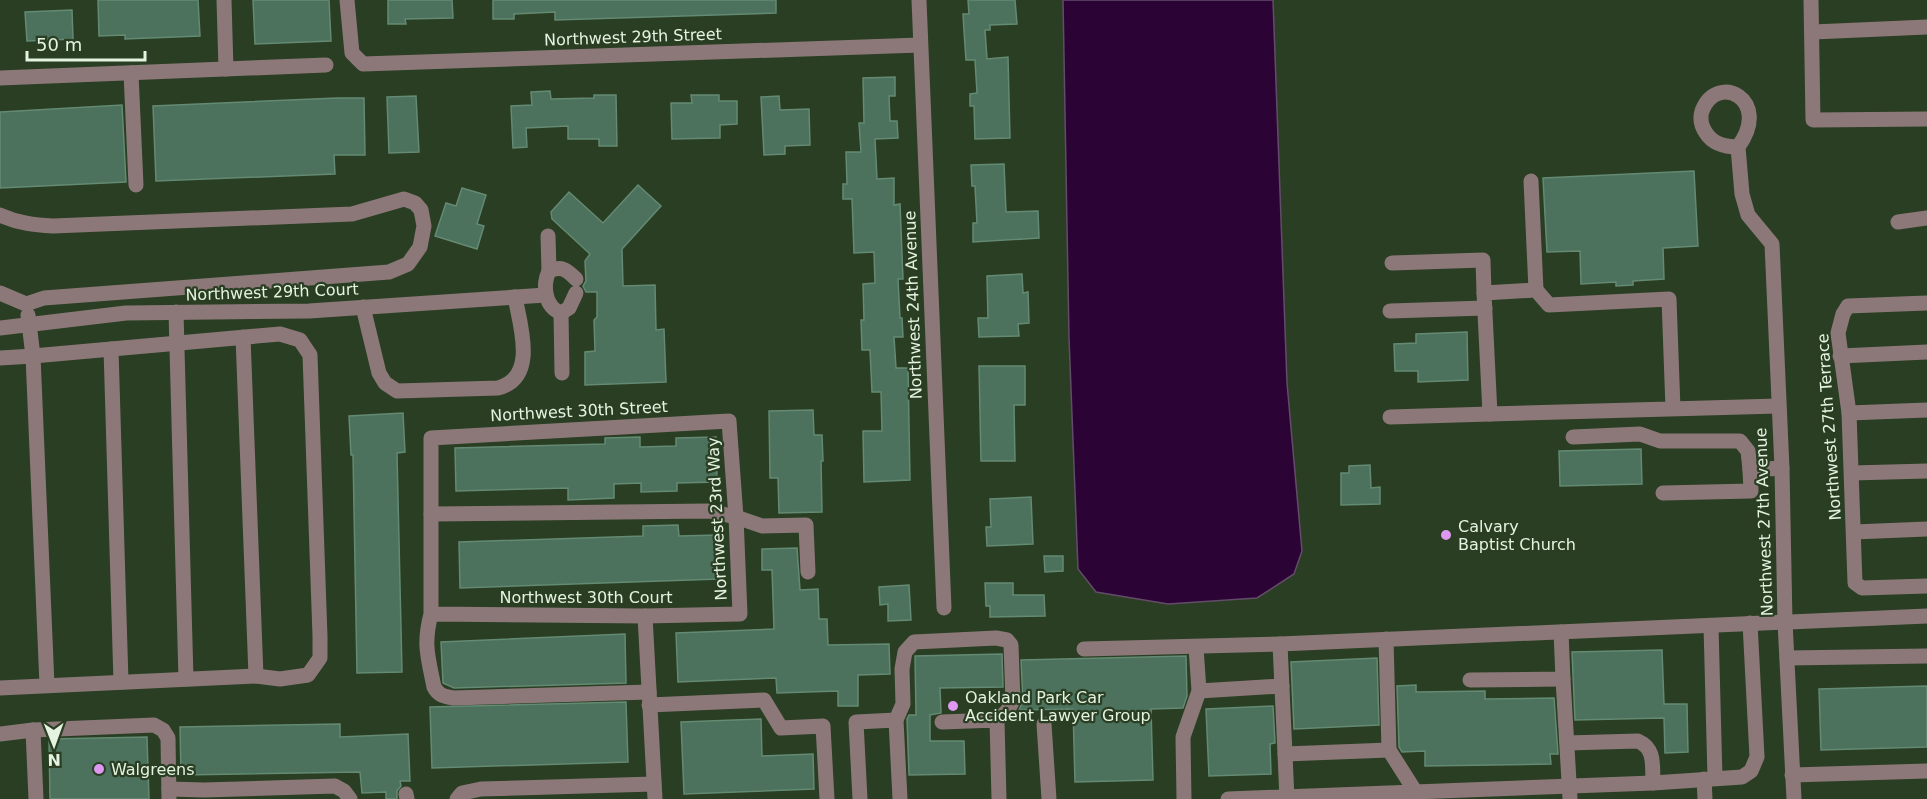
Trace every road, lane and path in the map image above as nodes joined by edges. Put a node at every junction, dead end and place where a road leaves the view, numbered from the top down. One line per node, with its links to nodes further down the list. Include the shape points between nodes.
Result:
1 (224, 0): 9 (street)
2 (347, 0): 7 (street, Northwest 29th Street, via 352,53 363,64)
3 (919, 0): 7 (street, Northwest 24th Avenue)
4 (1811, 0): 6 (street)
5 (1927, 27): 6 (street)
6 (1813, 32): 12 (street, via 1813,120)
7 (920, 45): 62 (street, Northwest 24th Avenue)
8 (326, 65): 9 (street)
9 (225, 69): 10 (street)
10 (131, 73): 11 (street); 15 (street)
11 (0, 78)
12 (1927, 119)
13 (1738, 147): 43 (street, Northwest 27th Avenue, via 1748,215 1772,244)
14 (1531, 181): 22 (street)
15 (136, 185)
16 (0, 215): 28 (street, via 23,224 53,226 352,214 404,199 421,210 424,226 420,248 408,264 389,272 44,298)
17 (1927, 218): 18 (street)
18 (1898, 222)
19 (548, 236): 21 (street)
20 (1392, 263): 26 (street, via 1483,260)
21 (549, 271): 24 (street); 32 (street, via 566,270 576,286 569,308)
22 (1536, 290): 26 (street); 44 (street, via 1550,304 1669,298)
23 (0, 293): 28 (street)
24 (546, 295): 25 (street, Northwest 29th Court); 32 (street, via 550,306)
25 (515, 297): 29 (street, Northwest 29th Court); 29 (street, via 524,354 517,377 498,388 397,391 379,373)
26 (1484, 300): 30 (street); 47 (street)
27 (1927, 303): 40 (street, Northwest 27th Terrace, via 1848,306 1838,333)
28 (26, 304): 33 (street)
29 (363, 308): 31 (street, Northwest 29th Court)
30 (1390, 311)
31 (176, 312): 33 (street, Northwest 29th Court, via 126,313); 36 (street)
32 (561, 313): 42 (street)
33 (30, 325): 34 (street, Northwest 29th Court); 39 (street)
34 (0, 328)
35 (243, 337): 36 (street); 77 (street); 77 (street, via 280,334 300,340 310,355 321,658 308,675 280,679)
36 (178, 343): 37 (street); 78 (street)
37 (111, 349): 39 (street); 81 (street)
38 (1927, 352): 40 (street)
39 (33, 356): 41 (street); 82 (street)
40 (1840, 356): 46 (street, Northwest 27th Terrace)
41 (0, 358)
42 (562, 373)
43 (1778, 406): 44 (street); 51 (street, Northwest 27th Avenue)
44 (1673, 409): 47 (street)
45 (1927, 410): 46 (street)
46 (1849, 413): 54 (street, Northwest 27th Terrace)
47 (1490, 414): 48 (street)
48 (1390, 417)
49 (729, 421): 56 (street, Northwest 30th Street, via 431,438); 57 (street, Northwest 23rd Way)
50 (1573, 436): 52 (street, via 1640,434 1660,441 1740,441 1748,450)
51 (1782, 468): 52 (street); 67 (street, Northwest 27th Avenue)
52 (1750, 470): 55 (street, via 1751,491)
53 (1927, 471): 54 (street)
54 (1852, 473): 59 (street, Northwest 27th Terrace)
55 (1663, 493)
56 (431, 514): 57 (street, via 709,511); 63 (street)
57 (736, 517): 60 (street, via 762,526 806,525); 64 (street, Northwest 23rd Way)
58 (1927, 529): 59 (street)
59 (1854, 532): 61 (street, Northwest 27th Terrace, via 1855,583 1862,588)
60 (807, 572)
61 (1927, 586)
62 (944, 608)
63 (431, 614): 65 (street, Northwest 30th Court); 86 (street, via 425,646 434,687 442,696)
64 (740, 614): 65 (street, Northwest 30th Court)
65 (645, 616): 86 (street)
66 (1927, 616): 67 (street)
67 (1785, 622): 68 (street); 76 (street, Northwest 27th Avenue)
68 (1750, 623): 69 (street); 98 (street, via 1757,757 1751,771 1742,777)
69 (1711, 626): 70 (street); 98 (street)
70 (1561, 632): 71 (street); 79 (street)
71 (1386, 639): 72 (street); 94 (street)
72 (1280, 644): 73 (street); 83 (street)
73 (1196, 647): 74 (street); 85 (street)
74 (1084, 649)
75 (1927, 656): 76 (street)
76 (1786, 658): 97 (street, Northwest 27th Avenue)
77 (256, 676): 78 (street)
78 (186, 679): 81 (street)
79 (1563, 679): 80 (street); 93 (street)
80 (1470, 680)
81 (121, 682): 82 (street)
82 (47, 686): 84 (street)
83 (1282, 686): 85 (street); 95 (street)
84 (0, 688)
85 (1199, 691): 114 (street, via 1183,737)
86 (649, 698): 100 (street); 109 (street, via 764,700 781,728 823,726)
87 (896, 720): 88 (street, via 903,704 905,652 914,642 996,638 1011,645 1012,701); 110 (street, via 856,722); 111 (street)
88 (996, 720): 89 (street); 112 (street)
89 (942, 722)
90 (1044, 724): 113 (street)
91 (33, 730): 92 (street); 102 (street, via 154,725 164,730 168,738); 106 (street)
92 (0, 734)
93 (1567, 743): 99 (street, via 1646,744); 101 (street)
94 (1389, 750): 95 (street); 103 (street)
95 (1285, 754): 105 (street)
96 (1927, 771): 97 (street)
97 (1792, 775): 117 (street, Northwest 27th Avenue)
98 (1710, 778): 99 (street); 116 (street)
99 (1653, 783): 101 (street)
100 (654, 791): 108 (street, via 481,789 462,793)
101 (1569, 792): 103 (street)
102 (169, 794): 104 (street)
103 (1423, 794): 105 (street)
104 (205, 795): 107 (street, via 334,786)
105 (1287, 798): 115 (street)
106 (36, 799)
107 (350, 799)
108 (457, 799)
109 (827, 799)
110 (860, 799)
111 (900, 799)
112 (999, 799)
113 (1049, 799)
114 (1184, 799)
115 (1228, 799)
116 (1705, 799)
117 (1794, 799)

